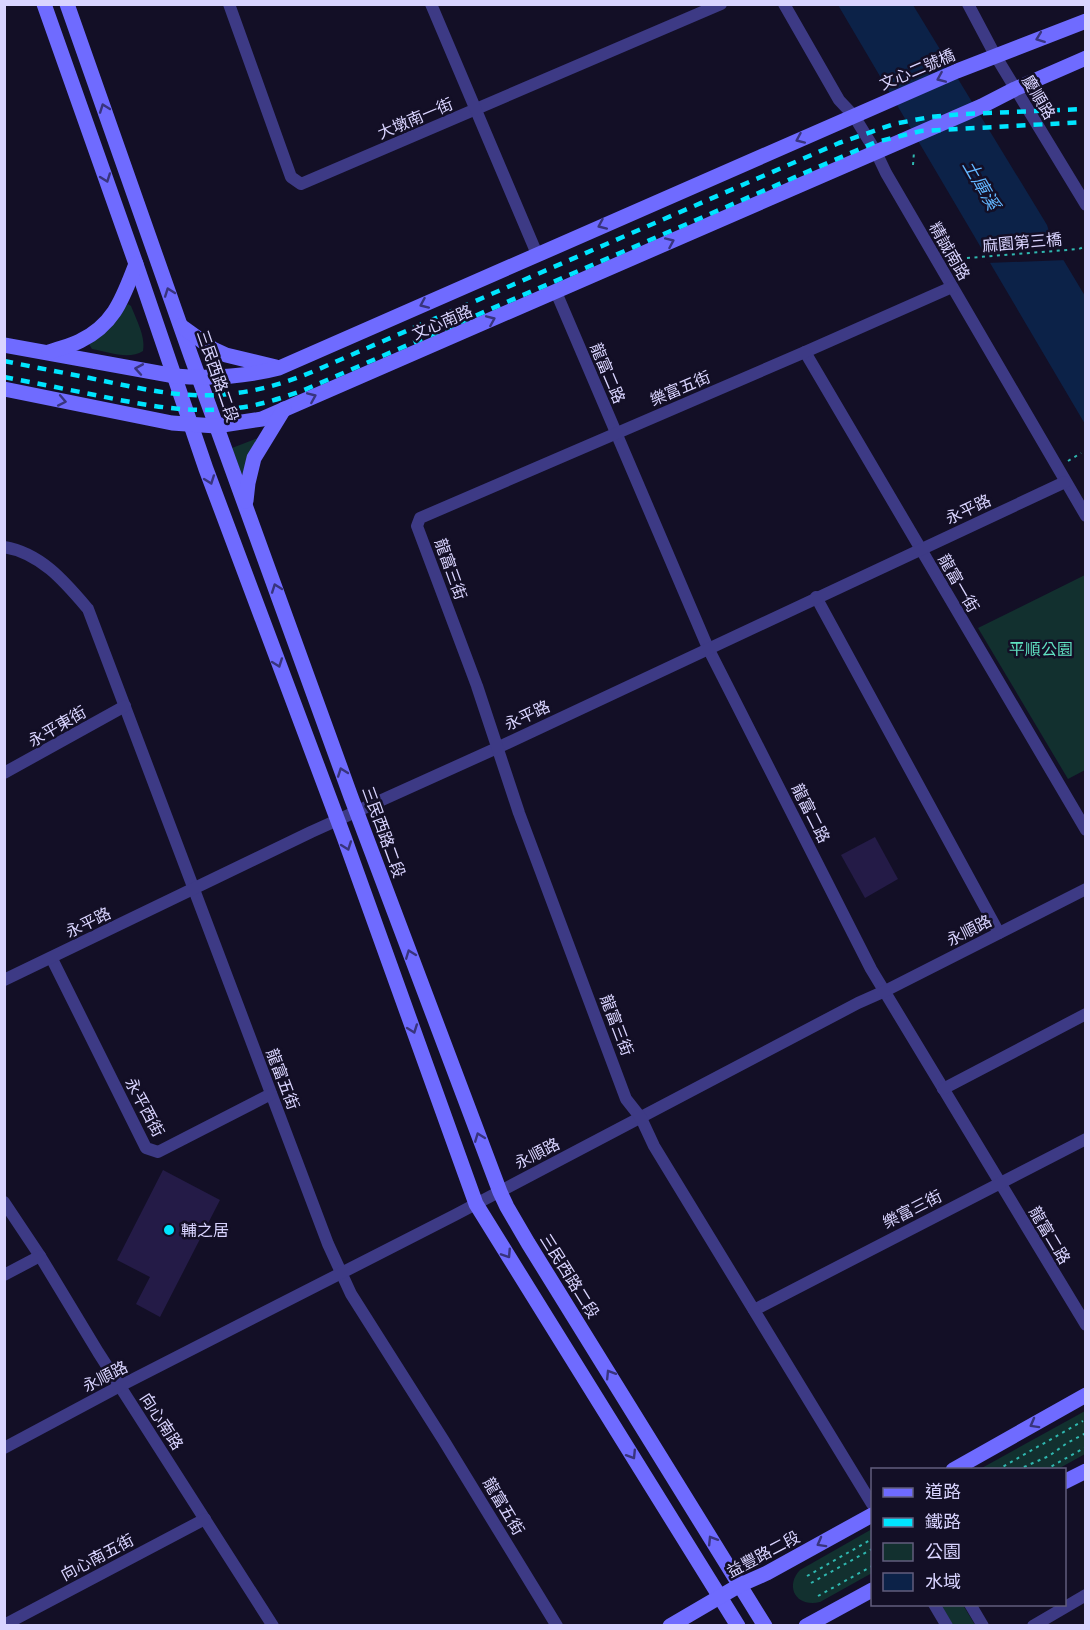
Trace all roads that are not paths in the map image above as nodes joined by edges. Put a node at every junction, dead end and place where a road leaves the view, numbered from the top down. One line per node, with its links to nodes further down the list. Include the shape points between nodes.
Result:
1 (44, 4): 17 (street, one-way to 17)
2 (67, 4): 20 (street, 三民西路二段, one-way to 2)
3 (229, 4): 12 (street, 大墩南一街, via 291,177 301,184)
4 (431, 4): 12 (street)
5 (721, 4): 12 (street, 大墩南一街)
6 (784, 4): 13 (street, 精誠南路, via 839,100)
7 (968, 4): 9 (street, 慶順路)
8 (1086, 21): 9 (street, one-way to 9)
9 (995, 55): 11 (street, 慶順路); 13 (street, 文心二號橋, one-way to 13)
10 (1086, 58): 11 (street)
11 (1015, 89): 14 (street); 15 (street, 慶順路)
12 (475, 110): 16 (street)
13 (854, 116): 14 (street, 精誠南路); 16 (street, 文心南路, one-way to 16)
14 (876, 152): 18 (street, 精誠南路); 19 (street, 文心南路, one-way to 14)
15 (1086, 205)
16 (537, 254): 24 (street, 文心南路, one-way to 24)
17 (136, 264): 23 (street, via 117,309 102,328 80,342); 25 (street)
18 (952, 287): 22 (street, 樂富五街); 32 (street, 精誠南路)
19 (556, 292): 28 (street, 文心南路, one-way to 19); 31 (street, 龍富二路)
20 (181, 326): 24 (street, via 226,355); 26 (street, 三民西路二段)
21 (4, 345): 23 (street, 文心南路)
22 (805, 352): 31 (street, 樂富五街); 37 (street, 龍富一街)
23 (45, 353): 25 (street, 文心南路, one-way to 23)
24 (279, 368): 26 (street, 文心南路)
25 (175, 376): 26 (street, 文心南路); 29 (street)
26 (200, 378): 30 (street, 三民西路二段)
27 (4, 389): 29 (street, 文心南路, one-way to 29)
28 (284, 409): 30 (street, 文心南路, via 262,418); 33 (street, via 254,458)
29 (191, 425): 30 (street, 文心南路); 44 (street, one-way to 44)
30 (216, 426): 33 (street, 三民西路二段)
31 (616, 434): 35 (street, 樂富五街); 39 (street, 龍富二路)
32 (1065, 482): 34 (street, 精誠南路); 37 (street, 永平路)
33 (245, 504): 43 (street, 三民西路二段, one-way to 33)
34 (1086, 516)
35 (420, 518): 41 (street, 龍富三街, via 417,526)
36 (4, 547): 40 (street, 龍富五街, via 45,564 88,609)
37 (920, 549): 38 (street, 永平路); 45 (street, 龍富一街)
38 (816, 597): 39 (street, 永平路); 48 (street)
39 (708, 648): 41 (street, 永平路); 51 (street, 龍富二路)
40 (125, 706): 42 (street, 永平東街); 46 (street, 龍富五街)
41 (496, 748): 43 (street, 永平路); 55 (street, 龍富三街, via 626,1099)
42 (4, 773)
43 (357, 812): 44 (street, 永平路); 58 (street, 三民西路二段, one-way to 43)
44 (337, 821): 46 (street, 永平路); 60 (street, one-way to 60)
45 (1086, 830)
46 (194, 888): 49 (street, 永平路); 54 (street, 龍富五街)
47 (1086, 889): 48 (street, 永順路)
48 (999, 933): 51 (street, 永順路)
49 (52, 958): 50 (street, 永平路); 54 (street, 永平西街, via 146,1148 158,1152)
50 (4, 980)
51 (885, 991): 53 (street, 龍富二路); 55 (street, 永順路)
52 (1086, 1014): 53 (street)
53 (943, 1089): 57 (street, 龍富二路)
54 (271, 1094): 62 (street, 龍富五街)
55 (641, 1118): 58 (street, 永順路); 64 (street, 龍富三街)
56 (1086, 1139): 57 (street, 樂富三街)
57 (1000, 1183): 64 (street, 樂富三街); 65 (street, 龍富二路)
58 (500, 1192): 60 (street, 永順路); 75 (street, 三民西路二段, one-way to 58)
59 (4, 1202): 61 (street, 向心南路)
60 (476, 1204): 62 (street, 永順路); 78 (street, one-way to 78)
61 (40, 1256): 63 (street); 66 (street, 向心南路)
62 (342, 1273): 66 (street, 永順路); 83 (street, 龍富五街, via 351,1294)
63 (4, 1275)
64 (754, 1310): 72 (street, 龍富三街)
65 (1086, 1324)
66 (120, 1386): 68 (street, 永順路); 74 (street, 向心南路)
67 (1086, 1395): 69 (street, one-way to 69)
68 (4, 1448)
69 (957, 1468)
70 (1086, 1471): 71 (street)
71 (1066, 1481)
72 (871, 1501)
73 (871, 1516): 75 (street, 益豐路二段, one-way to 75)
74 (205, 1519): 81 (street, 向心南五街); 82 (street, 向心南路)
75 (740, 1585): 78 (street, 益豐路二段); 86 (street, 三民西路二段)
76 (871, 1591): 87 (street)
77 (1086, 1595): 90 (street)
78 (720, 1597): 84 (street, 益豐路二段); 85 (street)
79 (935, 1606): 88 (street)
80 (971, 1606): 89 (street)
81 (4, 1625)
82 (273, 1626)
83 (557, 1626)
84 (670, 1626)
85 (738, 1626)
86 (765, 1626)
87 (806, 1626)
88 (947, 1626)
89 (983, 1626)
90 (1033, 1626)

